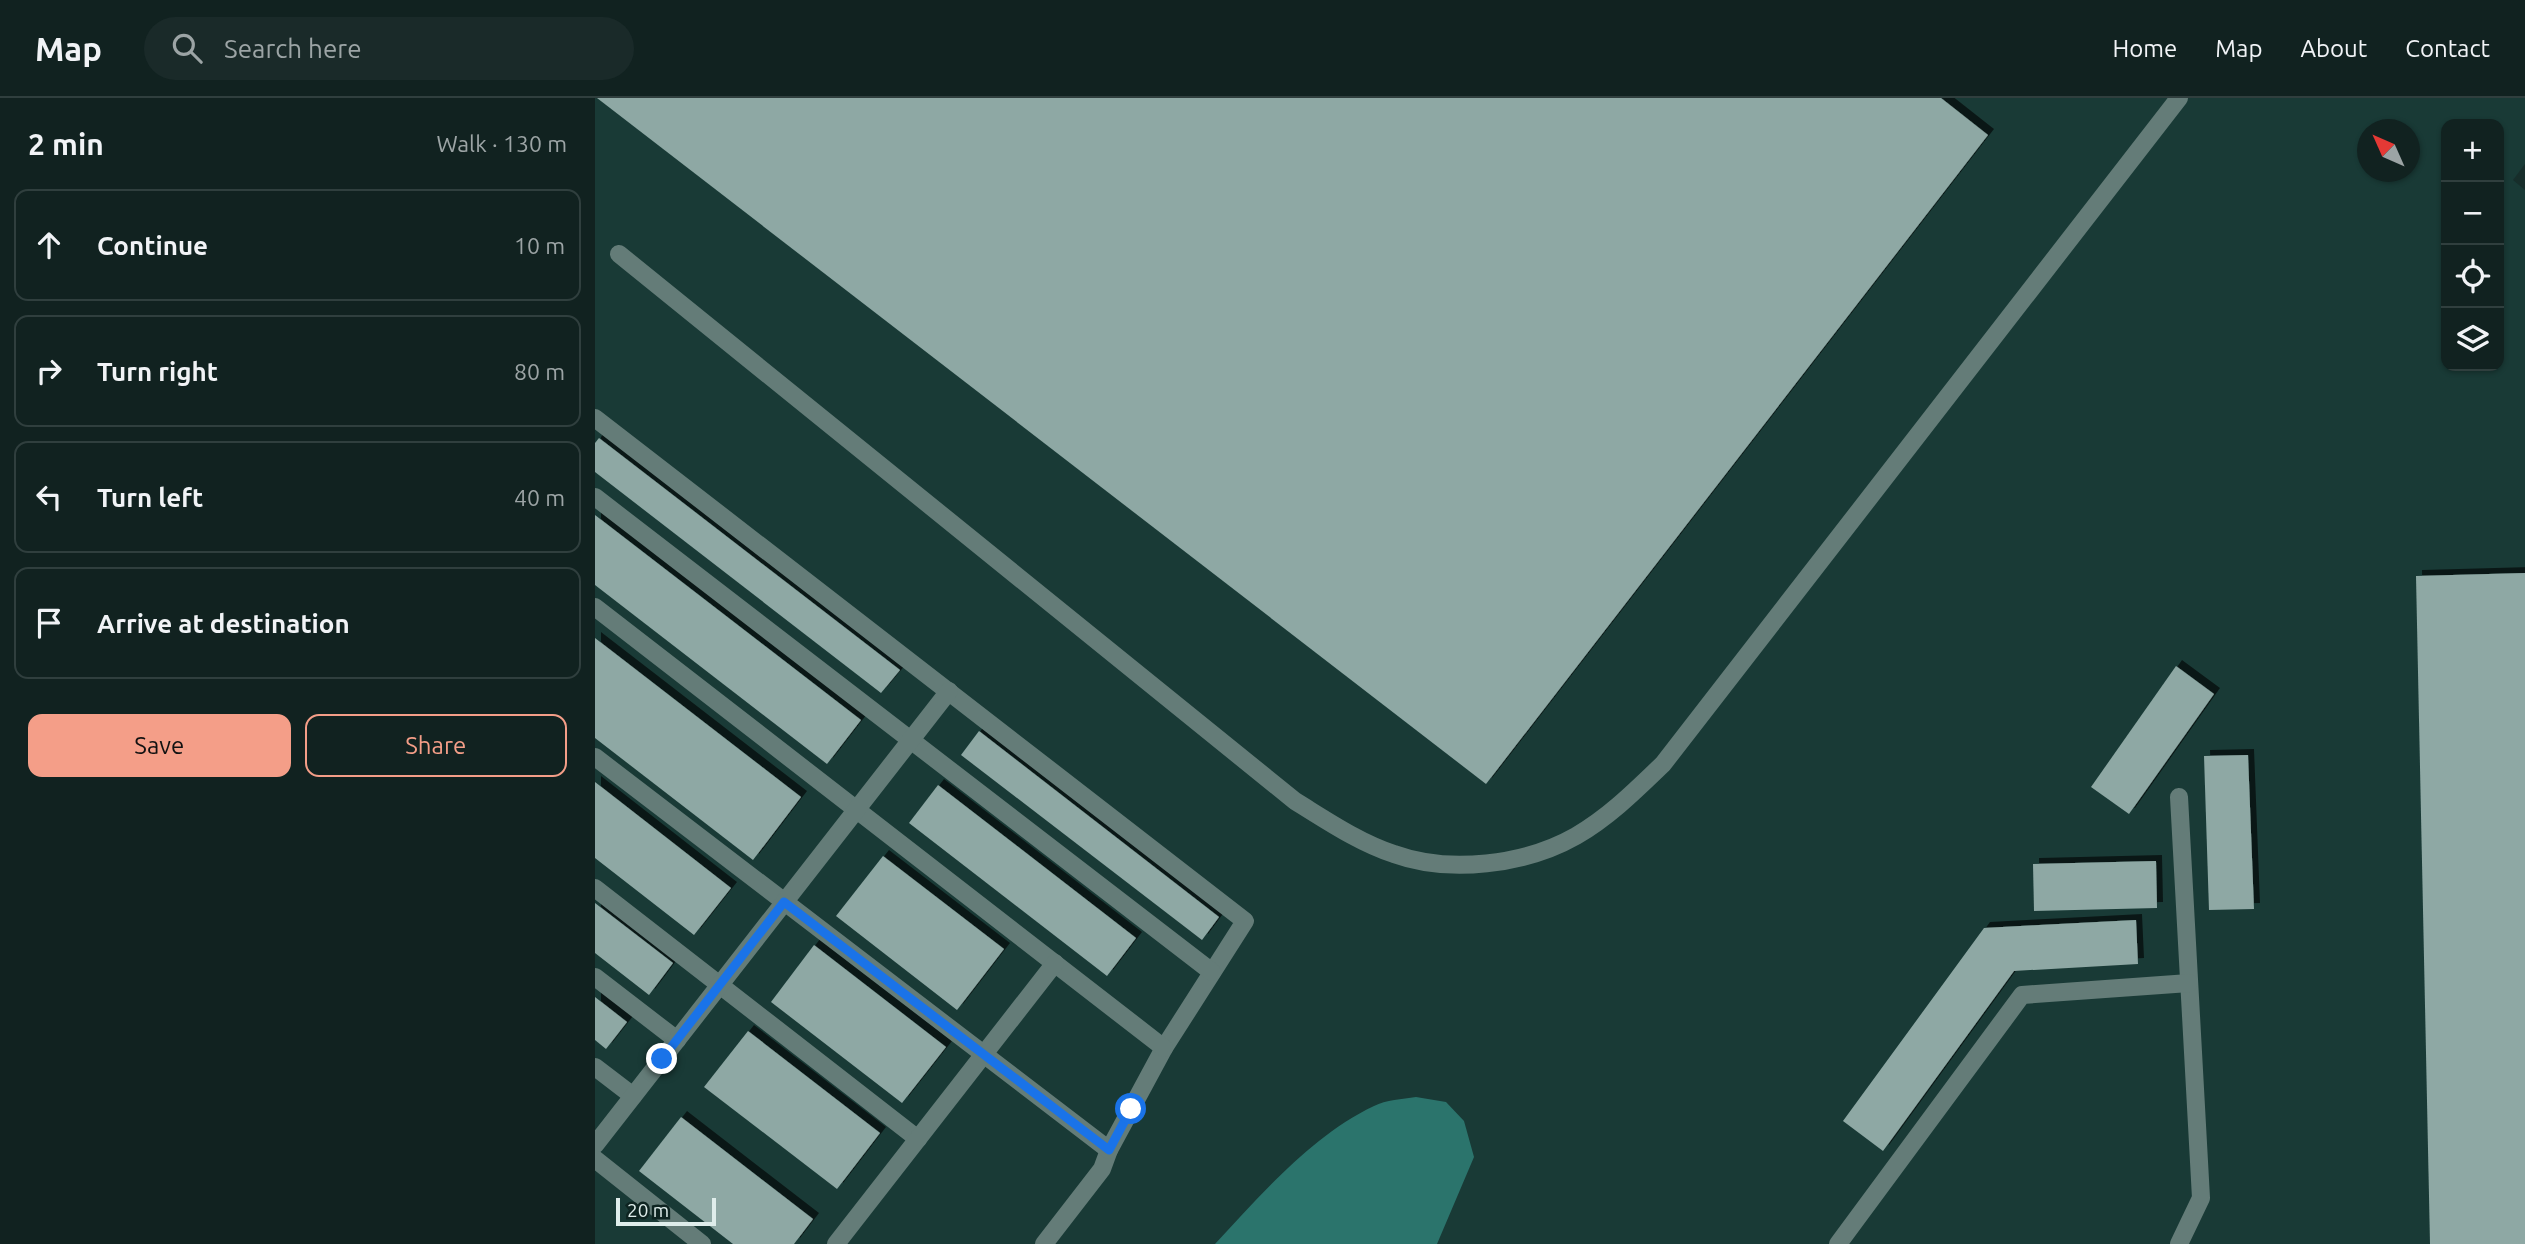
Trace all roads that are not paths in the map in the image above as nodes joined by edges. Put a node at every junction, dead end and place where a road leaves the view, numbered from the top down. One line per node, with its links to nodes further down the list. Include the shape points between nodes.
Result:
1 (2179, 98): 2 (lane, via 1663,764 1622,803 1576,836 1530,854 1483,864 1395,855 1295,801)
2 (619, 254)
3 (595, 418): 6 (lane)
4 (595, 497): 7 (lane)
5 (595, 607): 10 (lane)
6 (949, 691): 7 (lane); 14 (lane, via 1244,920)
7 (911, 740): 10 (lane); 14 (lane)
8 (595, 757): 12 (lane)
9 (2179, 797): 16 (lane)
10 (857, 810): 12 (lane); 13 (lane)
11 (595, 888): 17 (lane)
12 (784, 902): 17 (lane); 20 (lane)
13 (1055, 963): 19 (lane); 20 (lane)
14 (1212, 972): 19 (lane)
15 (595, 977): 18 (lane)
16 (2189, 983): 30 (lane, via 2022,995); 31 (lane, via 2201,1198)
17 (720, 986): 18 (lane); 23 (lane)
18 (677, 1040): 22 (lane)
19 (1164, 1048): 25 (lane)
20 (984, 1055): 23 (lane); 25 (lane)
21 (595, 1067): 22 (lane)
22 (633, 1096): 24 (lane)
23 (918, 1139): 28 (lane)
24 (595, 1144)
25 (1109, 1150): 29 (lane, via 1102,1169)
26 (595, 1159): 27 (lane)
27 (702, 1244)
28 (837, 1244)
29 (1044, 1244)
30 (1839, 1244)
31 (2179, 1244)

